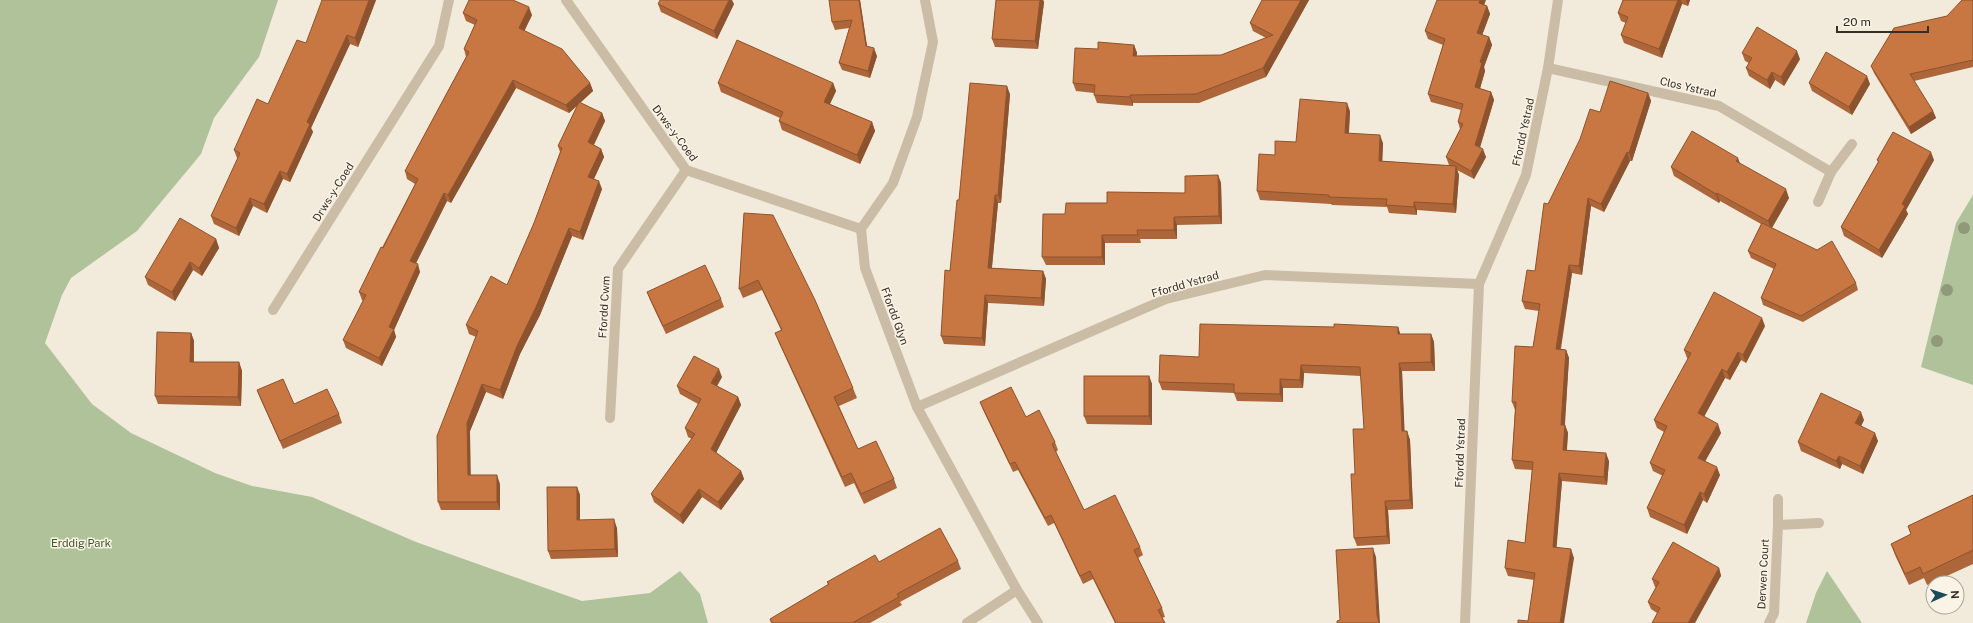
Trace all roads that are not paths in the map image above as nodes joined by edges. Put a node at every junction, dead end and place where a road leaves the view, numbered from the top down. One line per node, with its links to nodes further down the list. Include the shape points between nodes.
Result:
1 (449, 0): 12 (street, Drws-y-Coed, via 438,46)
2 (566, 0): 7 (street, Drws-y-Coed)
3 (925, 0): 10 (street, via 933,42 916,117 893,183)
4 (1558, 0): 5 (street, Ffordd Ystrad)
5 (1548, 68): 8 (street, Clos Ystrad, via 1719,106); 11 (street, Ffordd Ystrad, via 1526,175)
6 (1852, 144): 8 (street)
7 (686, 170): 10 (street, Drws-y-Coed); 14 (street, Ffordd Cwm, via 618,268)
8 (1831, 172): 9 (street)
9 (1818, 202)
10 (861, 229): 13 (street, Ffordd Glyn, via 865,268)
11 (1479, 284): 13 (street, Ffordd Ystrad, via 1265,275 1166,299); 21 (street, Ffordd Ystrad)
12 (274, 310)
13 (916, 408): 18 (street, Ffordd Glyn)
14 (610, 418)
15 (1778, 499): 17 (street, Derwen Court)
16 (1819, 523): 17 (street, Derwen Court)
17 (1778, 525): 22 (street, Derwen Court, via 1774,613)
18 (1017, 590): 19 (street); 20 (street, Ffordd Glyn)
19 (967, 623)
20 (1038, 623)
21 (1465, 623)
22 (1769, 623)

